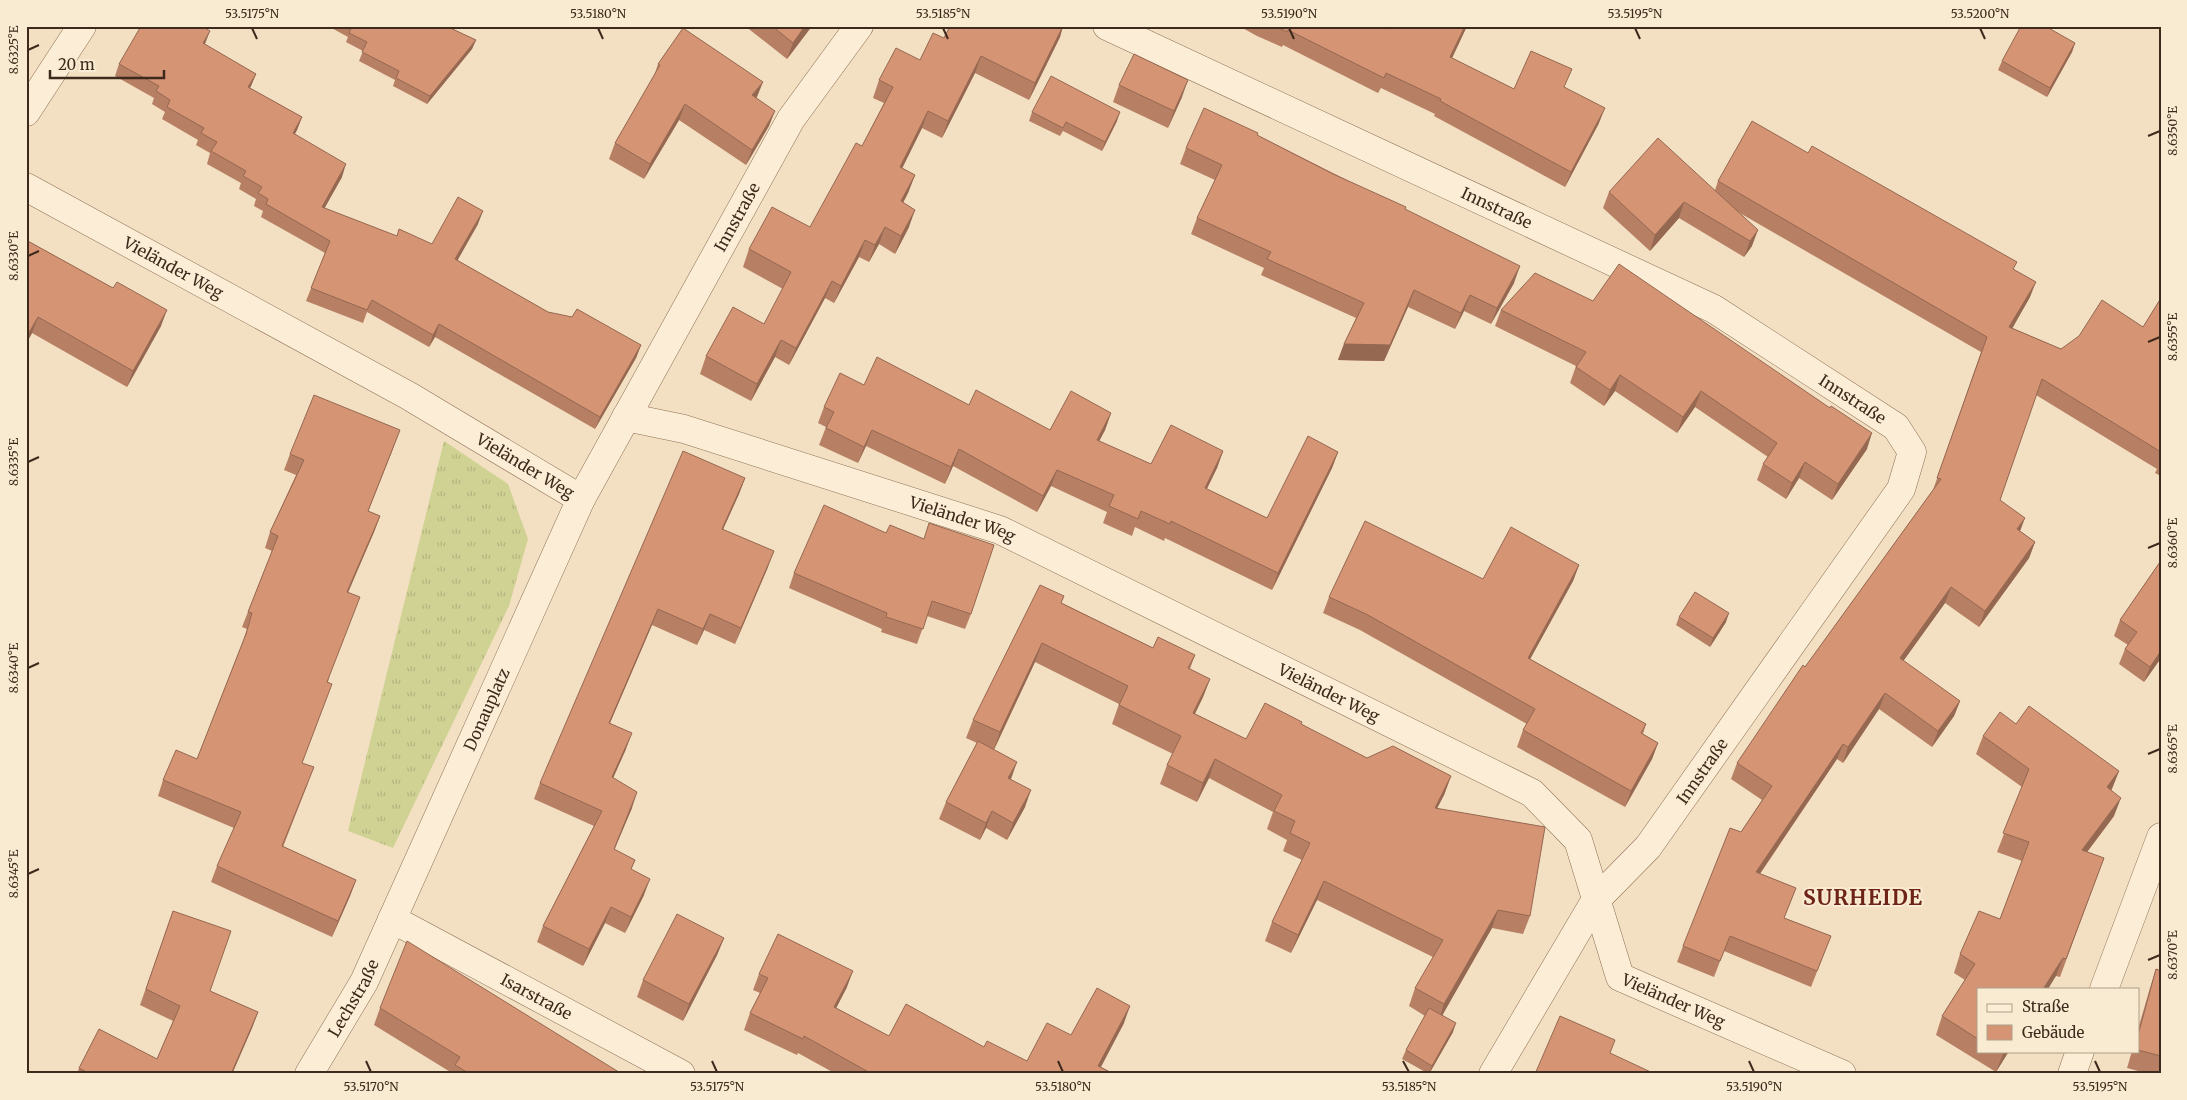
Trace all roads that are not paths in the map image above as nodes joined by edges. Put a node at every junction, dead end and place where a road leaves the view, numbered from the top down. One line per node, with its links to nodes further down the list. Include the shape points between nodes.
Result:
1 (82, 26): 4 (street)
2 (859, 26): 6 (street, Innstraße, via 791,119)
3 (1107, 26): 9 (street, Innstraße, via 1714,309 1896,428 1912,452 1901,489 1666,823 1648,847)
4 (26, 112)
5 (26, 187): 7 (street, Vieländer Weg, via 409,396)
6 (626, 417): 7 (street, Vieländer Weg); 9 (street, Vieländer Weg, via 684,429 1000,530 1524,789 1532,793 1578,840)
7 (582, 499): 10 (street, Donauplatz)
8 (2161, 837): 11 (street)
9 (1596, 901): 15 (street, Innstraße); 16 (street, Vieländer Weg, via 1620,977)
10 (392, 919): 13 (street, Lechstraße, via 364,982); 14 (street, Isarstraße)
11 (2104, 988)
12 (2080, 1052): 17 (street)
13 (308, 1074)
14 (681, 1074)
15 (1493, 1074)
16 (1842, 1074)
17 (2072, 1074)

